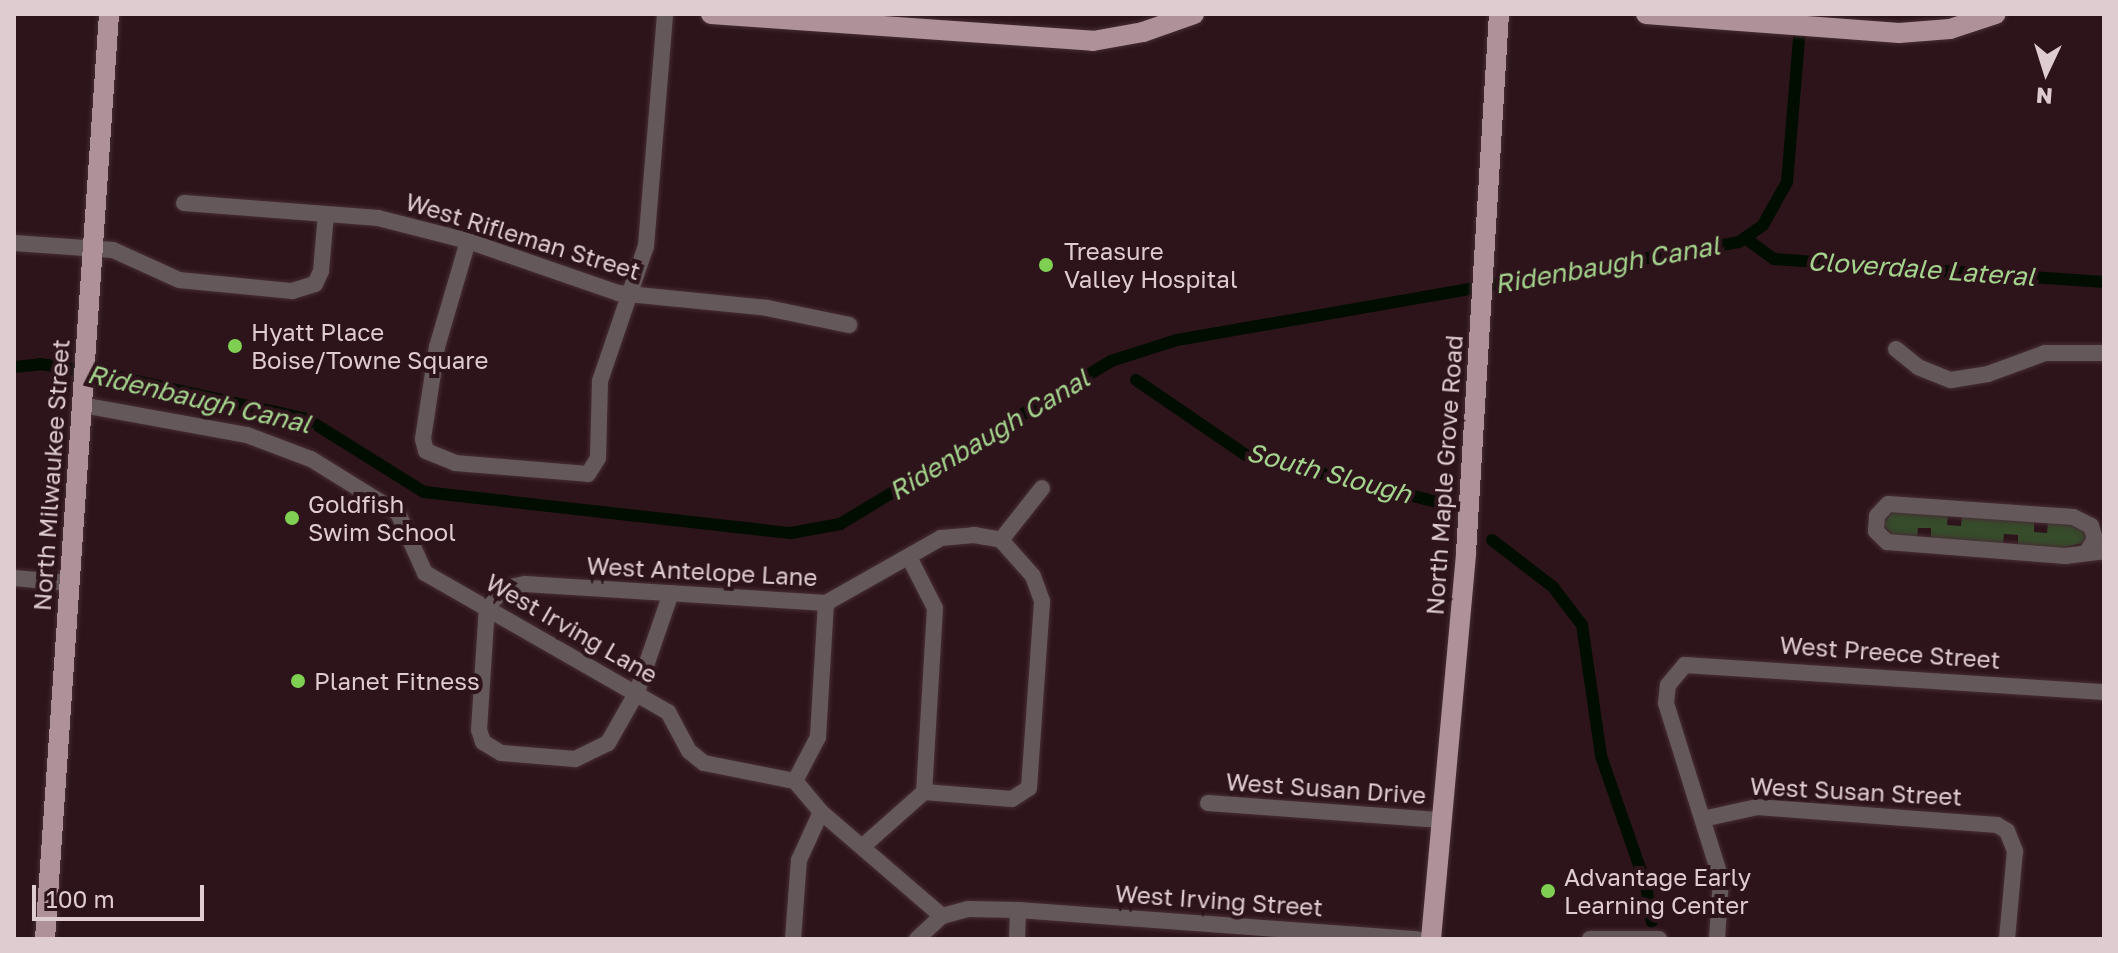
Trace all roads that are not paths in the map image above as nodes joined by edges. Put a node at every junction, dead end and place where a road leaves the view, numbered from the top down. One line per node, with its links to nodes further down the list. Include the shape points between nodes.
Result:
1 (109, 14): 13 (main road, North Milwaukee Street)
2 (665, 14): 14 (street, via 653,204)
3 (711, 14): 8 (main road)
4 (1194, 14): 8 (main road, via 1143,32 1093,41)
5 (1499, 14): 35 (main road, North Maple Grove Road, via 1468,523)
6 (1646, 14): 7 (main road, via 1926,33)
7 (1996, 14)
8 (965, 24)
9 (184, 203): 10 (street, West Rifleman Street)
10 (326, 214): 11 (street, West Rifleman Street, via 378,218); 13 (street, via 321,271 315,284 292,291 179,280 113,250)
11 (468, 241): 14 (street, West Rifleman Street); 14 (street, via 437,347 423,439 426,451 455,463 588,474 598,458 600,381)
12 (14, 243): 13 (street)
13 (93, 249): 18 (main road, North Milwaukee Street)
14 (631, 295): 15 (street, West Rifleman Street, via 780,309)
15 (849, 325)
16 (1896, 349): 17 (street, via 1918,367 1951,380 1988,374 2045,353)
17 (2104, 353)
18 (82, 405): 24 (main road, North Milwaukee Street); 27 (street, West Irving Lane, via 247,435 311,459 398,513 425,573)
19 (1042, 488): 20 (street)
20 (1001, 540): 22 (street, West Antelope Lane, via 974,535 941,538); 31 (street, via 1033,576 1042,601 1029,788 1012,799)
21 (2096, 550): 21 (street, via 2065,556 1896,544 1880,538 1876,523 1879,509 1888,504 2073,517 2091,526)
22 (909, 557): 26 (street, West Antelope Lane); 31 (street, via 935,608)
23 (14, 578): 24 (street)
24 (70, 583): 39 (main road, North Milwaukee Street)
25 (671, 593): 26 (street, West Antelope Lane); 27 (street, West Antelope Lane, via 525,584 494,594); 28 (street)
26 (826, 603): 30 (street, via 818,737)
27 (487, 606): 28 (street, West Irving Lane); 28 (street, via 479,730 491,748 575,759 593,755 608,743)
28 (637, 692): 30 (street, West Irving Lane, via 668,712 689,751 704,763)
29 (2104, 692): 34 (street, West Preece Street, via 1699,662 1675,673 1666,703)
30 (795, 781): 33 (street)
31 (924, 792): 36 (street)
32 (1208, 803): 35 (street, West Susan Drive)
33 (821, 812): 36 (street); 40 (street, via 799,860)
34 (1703, 819): 47 (street, via 1721,879); 48 (street, West Susan Street, via 1757,807 1987,823 2007,831 2015,851)
35 (1441, 820): 44 (main road, North Maple Grove Road)
36 (862, 847): 38 (street)
37 (1018, 910): 38 (street, via 968,909); 42 (street); 43 (street, West Irving Street)
38 (942, 916): 41 (street)
39 (45, 939)
40 (793, 939)
41 (917, 939)
42 (1017, 939)
43 (1417, 939)
44 (1431, 939)
45 (1590, 939): 46 (street)
46 (1659, 939)
47 (1717, 939)
48 (2007, 939)

